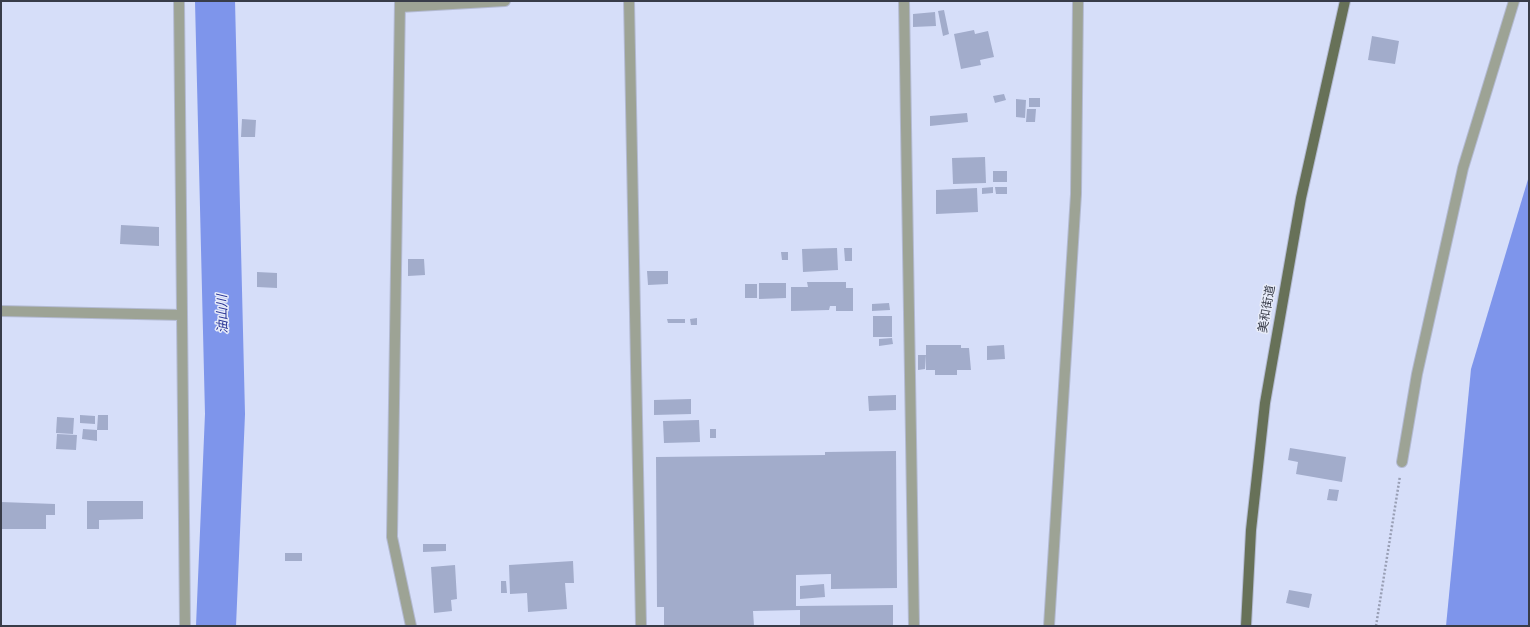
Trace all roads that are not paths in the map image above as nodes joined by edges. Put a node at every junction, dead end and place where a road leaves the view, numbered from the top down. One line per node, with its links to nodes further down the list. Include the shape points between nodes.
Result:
1 (179, 1): 10 (street)
2 (505, 1): 8 (street)
3 (629, 1): 14 (street)
4 (904, 1): 15 (street)
5 (1078, 1): 16 (street, via 1076,194)
6 (1345, 1): 17 (main road, 美和街道, via 1301,198 1265,403 1251,530)
7 (1514, 1): 11 (street, via 1463,168 1417,374)
8 (400, 4): 13 (street, via 392,537)
9 (1, 311): 10 (street)
10 (182, 315): 12 (street)
11 (1402, 462)
12 (185, 626)
13 (412, 626)
14 (642, 626)
15 (914, 626)
16 (1049, 626)
17 (1246, 626)

